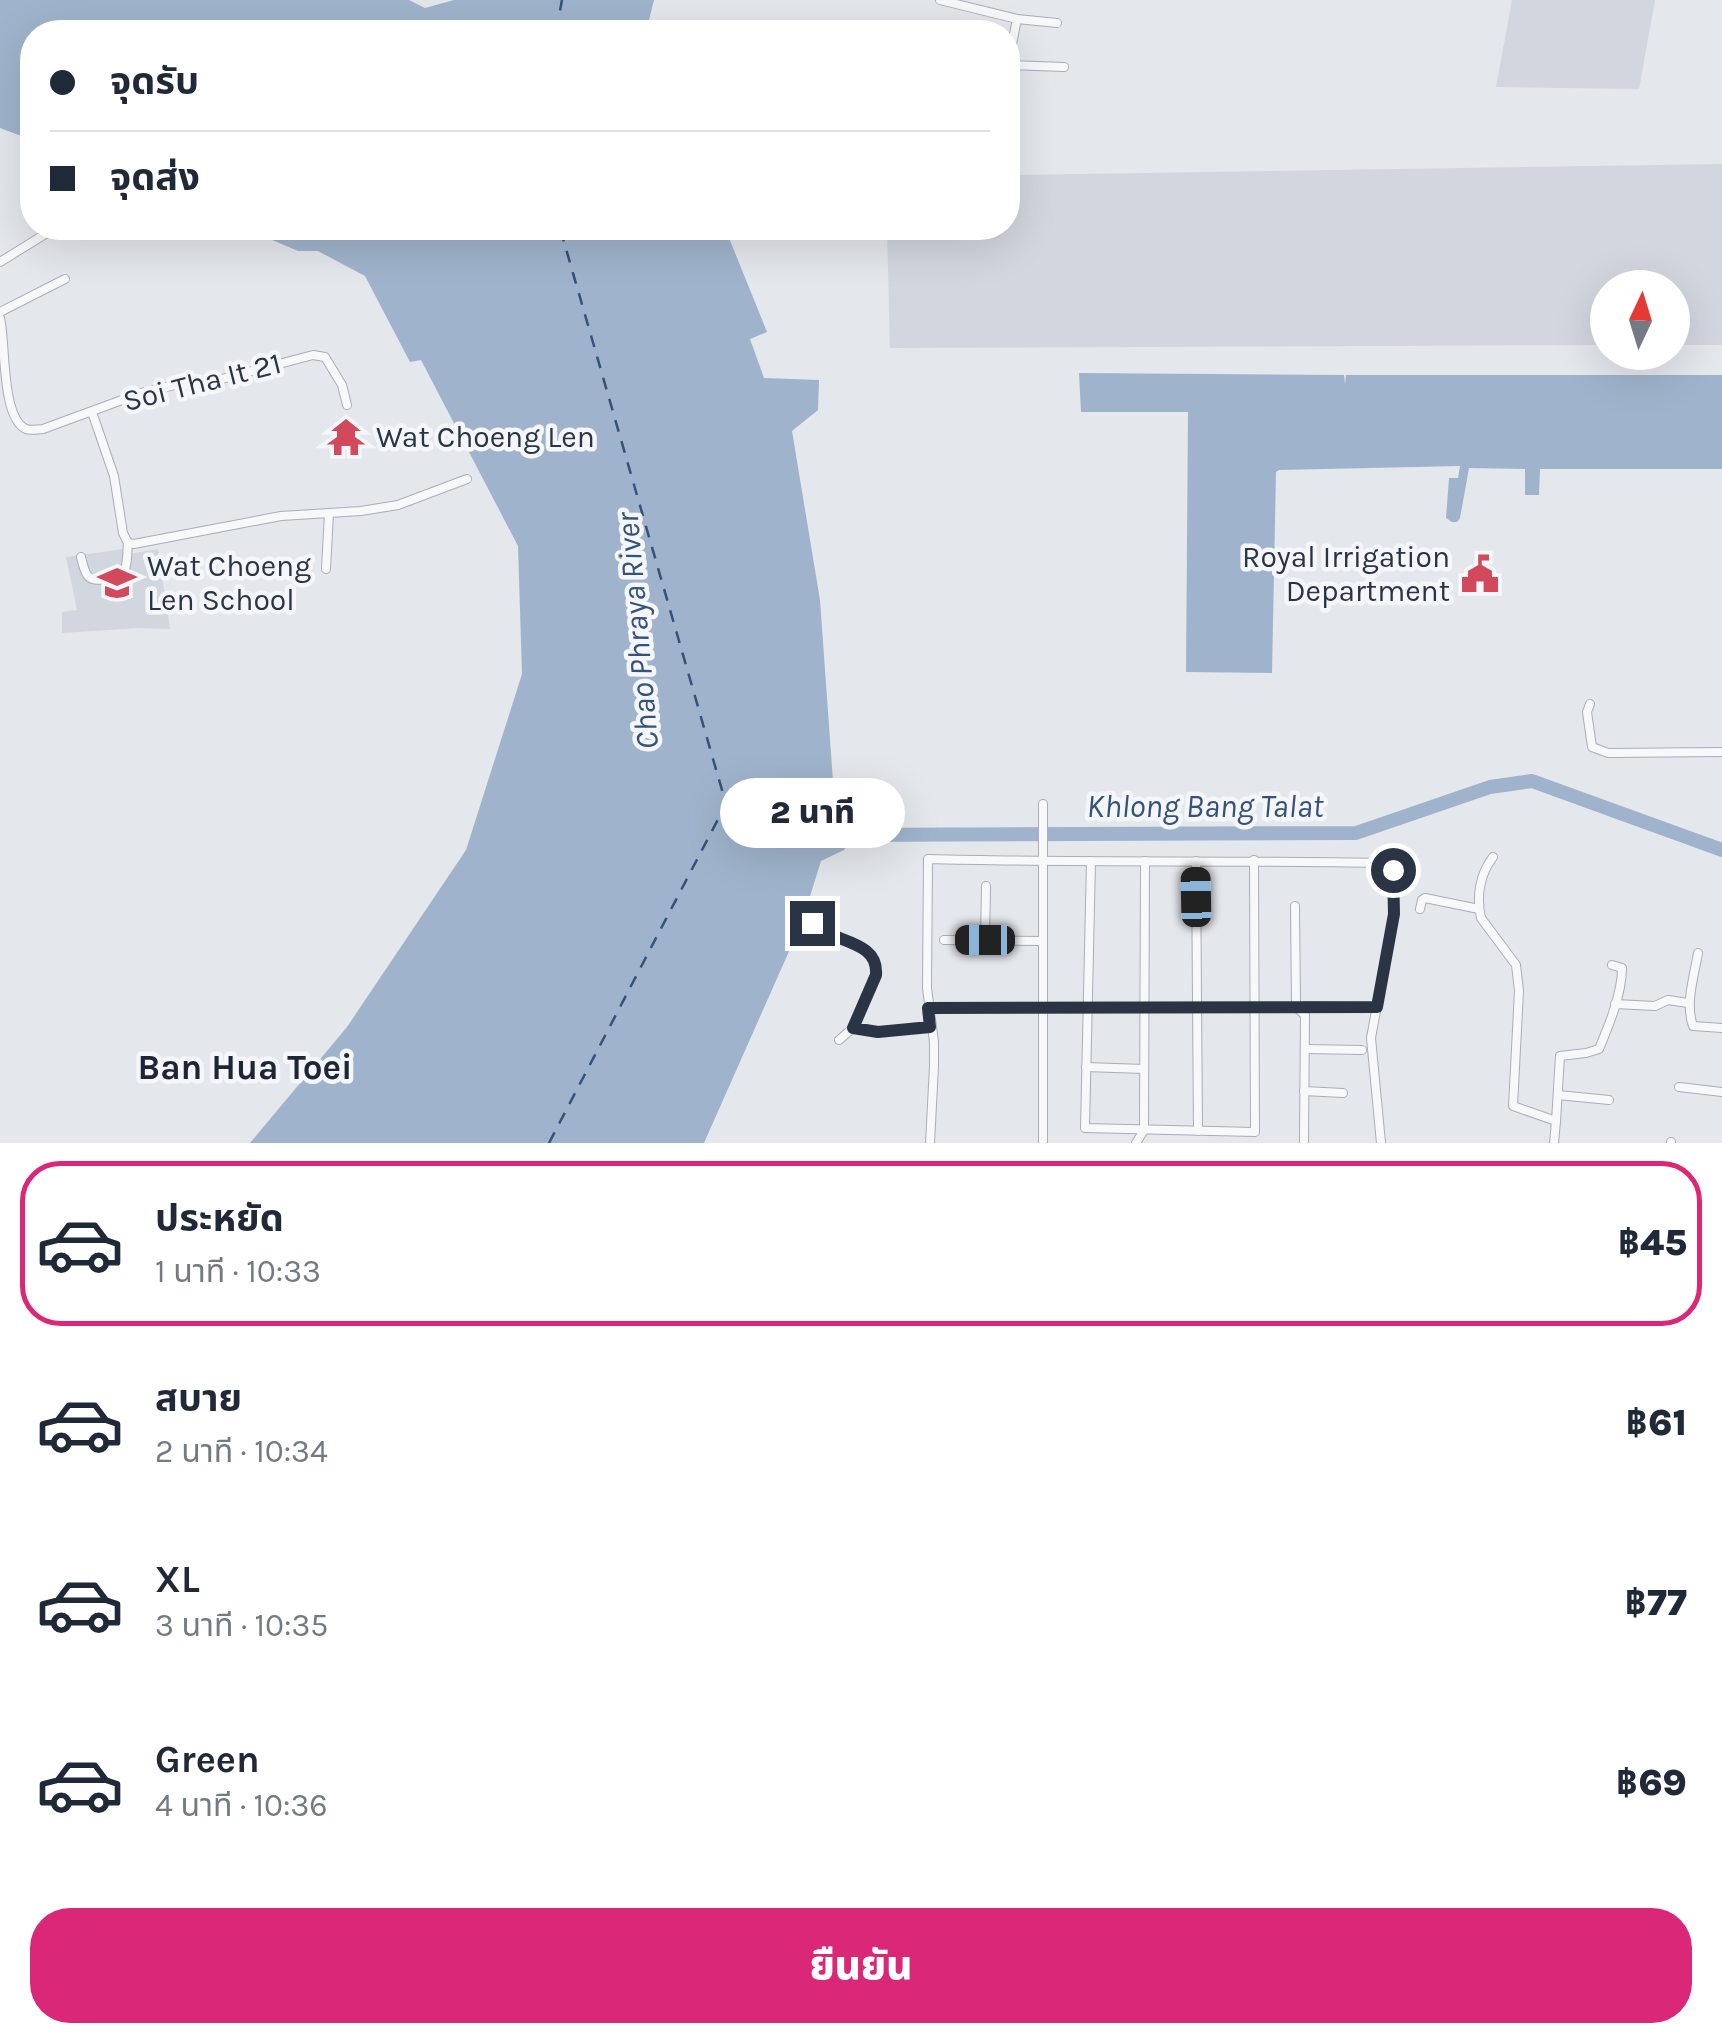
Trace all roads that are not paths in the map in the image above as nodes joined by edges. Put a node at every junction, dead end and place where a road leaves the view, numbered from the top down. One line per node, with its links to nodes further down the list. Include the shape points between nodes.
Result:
1 (940, 0): 2 (street)
2 (1017, 20)
3 (1020, 20): 4 (street)
4 (1057, 24)
5 (1020, 65): 6 (street)
6 (1064, 67)
7 (36, 240): 8 (street)
8 (0, 262)
9 (64, 278): 10 (street)
10 (0, 315): 12 (street, Soi Tha It 21, via 8,396 21,425 43,429)
11 (348, 405): 12 (street, Soi Tha It 21, via 320,354 198,386 140,393)
12 (92, 412): 15 (street)
13 (467, 480): 14 (street, via 398,505)
14 (329, 513): 15 (street); 17 (street)
15 (128, 543): 16 (street, via 121,575 88,579)
16 (81, 557)
17 (326, 569)
18 (1590, 704): 19 (street, via 1592,748)
19 (1722, 752)
20 (1043, 804): 26 (street)
21 (1493, 857): 30 (street, via 1483,870)
22 (1254, 860): 25 (street); 43 (street); 44 (street, via 1384,863 1393,870 1394,914)
23 (1091, 861): 24 (street); 26 (street); 40 (street)
24 (1145, 861): 25 (street); 41 (street)
25 (1196, 861): 42 (street)
26 (1042, 862): 34 (street); 45 (street, via 928,859)
27 (986, 886): 33 (street)
28 (1295, 906): 46 (street)
29 (1420, 909): 30 (street, via 1425,898)
30 (1479, 909): 61 (street, via 1516,966 1513,1106)
31 (811, 917): 48 (street, via 822,932 874,958 876,975)
32 (944, 940): 33 (street)
33 (985, 940): 34 (street)
34 (1043, 940): 39 (street)
35 (1698, 953): 37 (street)
36 (1612, 964): 38 (street, via 1622,968)
37 (1688, 1003): 38 (street); 49 (street, via 1694,1026)
38 (1614, 1004): 59 (street, via 1598,1048 1560,1056)
39 (1043, 1007): 40 (street); 45 (street); 65 (street)
40 (1087, 1007): 41 (street); 53 (street)
41 (1144, 1007): 42 (street); 54 (street)
42 (1198, 1007): 43 (street); 63 (street)
43 (1256, 1007): 46 (street); 63 (street, via 1257,1130)
44 (1377, 1007): 46 (street); 68 (street, via 1371,1038)
45 (928, 1008): 47 (street)
46 (1297, 1008): 51 (street, via 1305,1015)
47 (930, 1027): 48 (street); 64 (street)
48 (853, 1028): 50 (street)
49 (1722, 1028)
50 (839, 1040)
51 (1305, 1050): 52 (street); 56 (street)
52 (1362, 1050)
53 (1086, 1067): 54 (street); 62 (street, via 1085,1128)
54 (1144, 1069): 62 (street)
55 (1679, 1088): 57 (street)
56 (1304, 1092): 58 (street); 67 (street)
57 (1722, 1092)
58 (1343, 1093)
59 (1558, 1095): 60 (street); 61 (street)
60 (1609, 1100)
61 (1556, 1121): 69 (street)
62 (1144, 1130): 63 (street); 66 (street)
63 (1198, 1131)
64 (930, 1143)
65 (1043, 1143)
66 (1136, 1143)
67 (1304, 1143)
68 (1381, 1143)
69 (1554, 1143)

